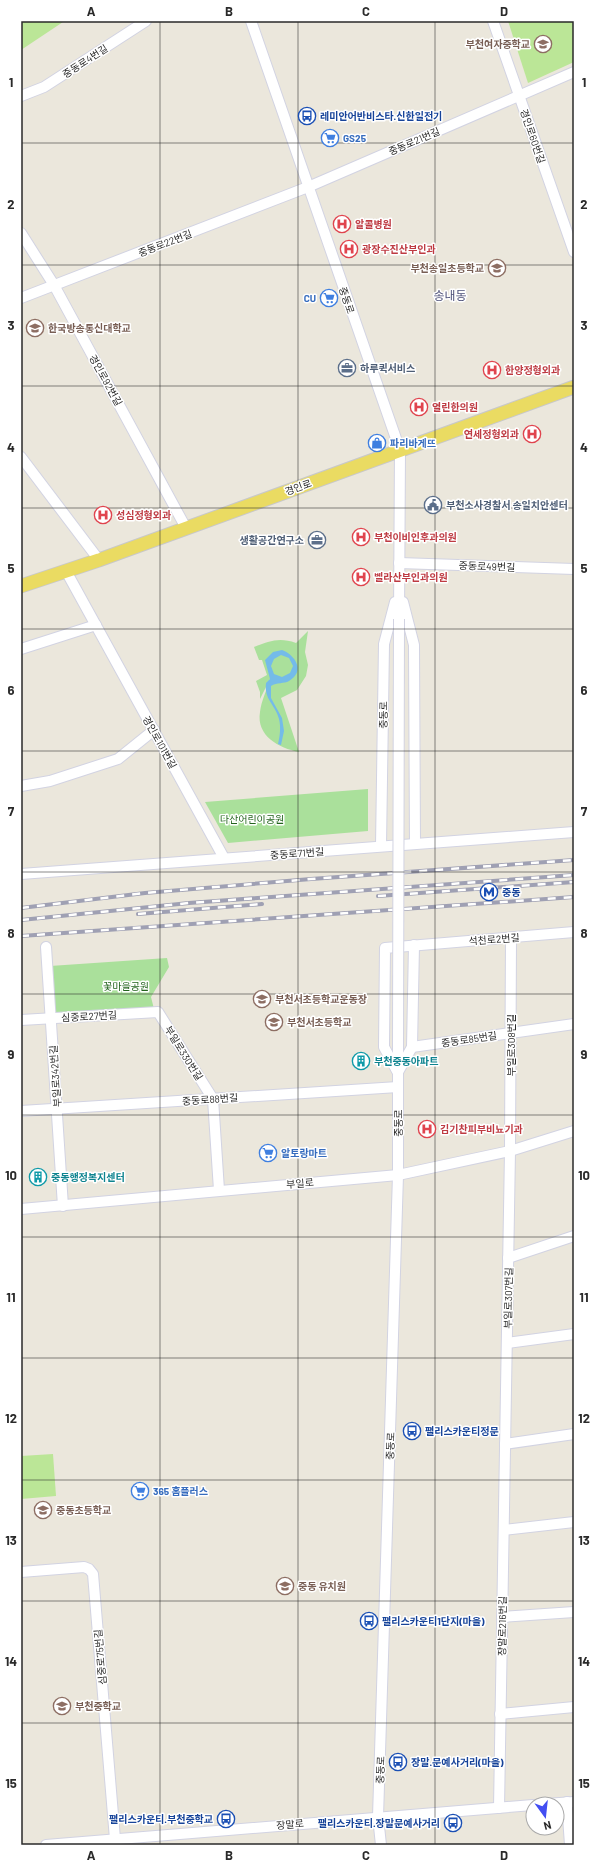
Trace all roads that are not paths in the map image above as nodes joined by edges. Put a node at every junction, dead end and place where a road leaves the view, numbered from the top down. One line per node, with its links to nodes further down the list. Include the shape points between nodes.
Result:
1 (146, 21): 5 (street, 중동로4번길, via 44,87)
2 (252, 21): 7 (street, 중동로)
3 (493, 21): 6 (street, 경인로60번길)
4 (574, 72): 6 (street, 중동로21번길)
5 (21, 96)
6 (519, 96): 7 (street, 중동로21번길); 9 (street, 경인로60번길)
7 (308, 187): 10 (street, 중동로22번길); 13 (street, 중동로)
8 (21, 233): 10 (street, 경인로92번길)
9 (574, 252)
10 (54, 286): 11 (street, 중동로22번길); 15 (street, 경인로92번길)
11 (21, 298)
12 (574, 387): 13 (main road, 경인로)
13 (400, 450): 15 (main road, 경인로); 17 (street, 중동로)
14 (21, 457): 16 (street)
15 (186, 528): 16 (main road, 경인로)
16 (99, 560): 19 (main road, 경인로)
17 (399, 563): 18 (street, 중동로49번길); 21 (street, 중동로)
18 (574, 569)
19 (66, 571): 20 (main road, 경인로); 22 (street, 경인로101번길)
20 (21, 586)
21 (399, 586): 27 (street, 중동로, via 414,645); 28 (street, 중동로, via 384,644); 41 (street, 중동로, bridge)
22 (96, 625): 23 (street); 24 (street, 경인로101번길)
23 (21, 649)
24 (154, 730): 25 (street, via 118,759 50,781); 29 (street, 경인로101번길)
25 (21, 786)
26 (574, 832): 27 (street, 중동로71번길)
27 (416, 844): 28 (street, 중동로71번길)
28 (381, 846): 29 (street, 중동로71번길)
29 (224, 858): 30 (street, 중동로71번길)
30 (21, 874)
31 (574, 932): 32 (street, 석천로2번길)
32 (511, 938): 33 (street, 석천로2번길); 39 (street, 부일로308번길)
33 (414, 945): 40 (street); 41 (street, 석천로2번길, via 385,948 384,1047)
34 (46, 947): 36 (street, 부일로342번길)
35 (156, 1012): 36 (street, 심중로27번길); 43 (street, 부일로330번길)
36 (51, 1018): 37 (street, 심중로27번길); 44 (street, 부일로342번길)
37 (21, 1020)
38 (574, 1024): 39 (street, 중동로85번길)
39 (511, 1034): 40 (street, 중동로85번길); 47 (street, 부일로308번길)
40 (412, 1047): 41 (street)
41 (398, 1072): 42 (street, 중동로)
42 (398, 1088): 43 (street, 중동로88번길); 48 (street, 중동로)
43 (213, 1099): 44 (street, 중동로88번길); 49 (street, 부일로330번길)
44 (58, 1109): 45 (street, 중동로88번길); 50 (street, 부일로342번길)
45 (21, 1111)
46 (574, 1132): 47 (street, 부일로)
47 (510, 1151): 48 (street, 부일로); 53 (street, 부일로307번길)
48 (398, 1175): 49 (street, 부일로); 68 (street, 중동로)
49 (219, 1190): 50 (street, 부일로)
50 (63, 1206): 51 (street, 부일로)
51 (21, 1209)
52 (574, 1236): 53 (street)
53 (508, 1258): 55 (street, 부일로307번길)
54 (574, 1334): 55 (street)
55 (507, 1344): 57 (street, 부일로307번길)
56 (574, 1434): 57 (street)
57 (505, 1444): 59 (street, 장말로216번길)
58 (574, 1522): 59 (street)
59 (504, 1530): 62 (street, 장말로216번길)
60 (21, 1572): 70 (street, 심중로75번길, via 84,1567 93,1574)
61 (574, 1612): 62 (street)
62 (502, 1618): 64 (street, 장말로216번길)
63 (574, 1708): 64 (street)
64 (500, 1714): 67 (street, 장말로216번길)
65 (570, 1802): 74 (street)
66 (525, 1806): 67 (street, 장말로)
67 (499, 1808): 68 (street, 장말로)
68 (378, 1817): 69 (street, 장말로); 73 (street, 중동로)
69 (175, 1834): 70 (street, 장말로); 72 (street)
70 (115, 1839): 71 (street, 장말로)
71 (46, 1845)
72 (176, 1845)
73 (381, 1845)
74 (570, 1845)

